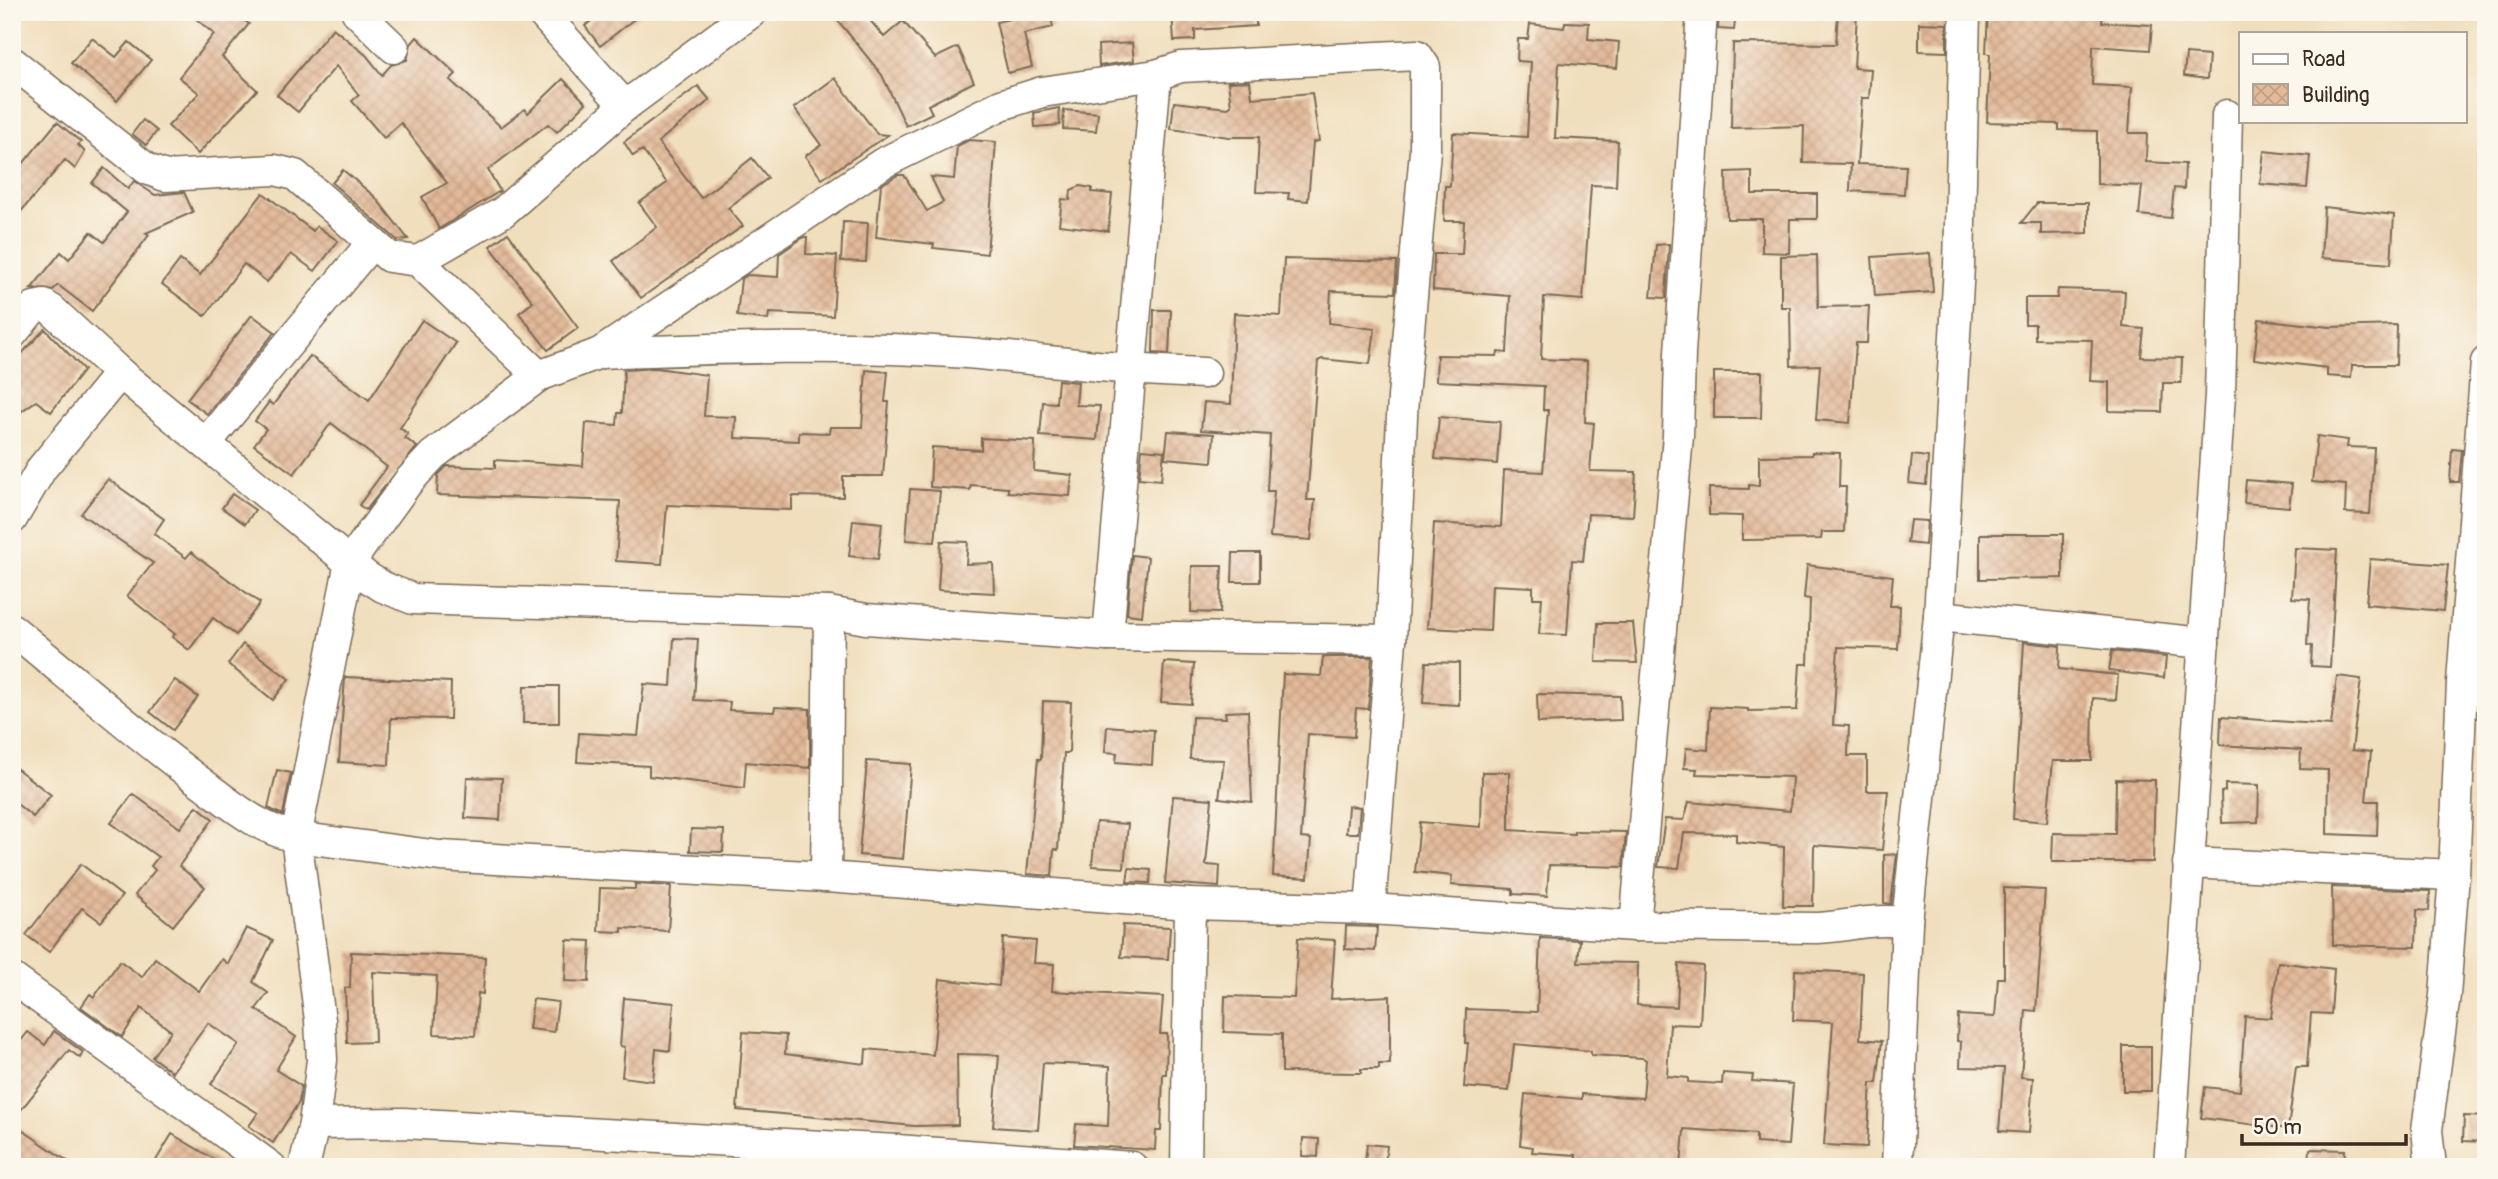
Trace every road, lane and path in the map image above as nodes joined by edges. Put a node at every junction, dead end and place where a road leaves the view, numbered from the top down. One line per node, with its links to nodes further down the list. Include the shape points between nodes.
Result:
1 (357, 12): 6 (street)
2 (541, 12): 9 (street)
3 (751, 12): 9 (street)
4 (1702, 12): 36 (street, via 1678,436)
5 (1965, 12): 24 (street, via 1959,266)
6 (394, 47)
7 (12, 62): 11 (street, via 147,169 165,176 275,170 295,175)
8 (1156, 75): 14 (street, via 1042,92 956,125 883,163); 16 (street); 27 (street, via 1181,67 1417,55 1426,67 1425,151 1404,397)
9 (625, 106): 12 (street, via 503,212)
10 (2227, 115): 28 (street, via 2220,395)
11 (371, 244): 12 (street, via 389,257); 20 (street)
12 (418, 261): 19 (street)
13 (12, 334): 17 (street, via 34,307 44,305)
14 (600, 353): 16 (street, via 785,346 967,353); 19 (street)
15 (2486, 362): 31 (street, via 2462,682)
16 (1133, 372): 18 (street); 26 (street)
17 (120, 373): 20 (street); 21 (street, via 42,468)
18 (1205, 373)
19 (539, 376): 22 (street, via 433,455 394,499)
20 (206, 443): 22 (street)
21 (12, 519)
22 (350, 562): 23 (street, via 383,587 413,599); 29 (street)
23 (829, 612): 26 (street, via 866,619); 32 (street)
24 (1939, 616): 28 (street); 35 (street)
25 (12, 629): 29 (street, via 234,807 275,833)
26 (1108, 636): 27 (street)
27 (1391, 640): 34 (street)
28 (2204, 643): 30 (street)
29 (296, 837): 32 (street, via 440,856); 38 (street, via 320,1020 322,1060)
30 (2188, 863): 31 (street); 45 (street)
31 (2454, 874): 46 (street, via 2445,995 2427,1130)
32 (826, 877): 33 (street)
33 (1190, 904): 34 (street); 43 (street)
34 (1370, 909): 36 (street)
35 (1907, 922): 36 (street, via 1858,920 1818,928); 44 (street)
36 (1635, 926)
37 (12, 978): 40 (street)
38 (314, 1124): 39 (street, via 403,1123); 41 (street)
39 (896, 1158): 42 (street)
40 (271, 1167)
41 (304, 1167)
42 (1132, 1167)
43 (1185, 1167)
44 (1897, 1167)
45 (2169, 1167)
46 (2431, 1167)

